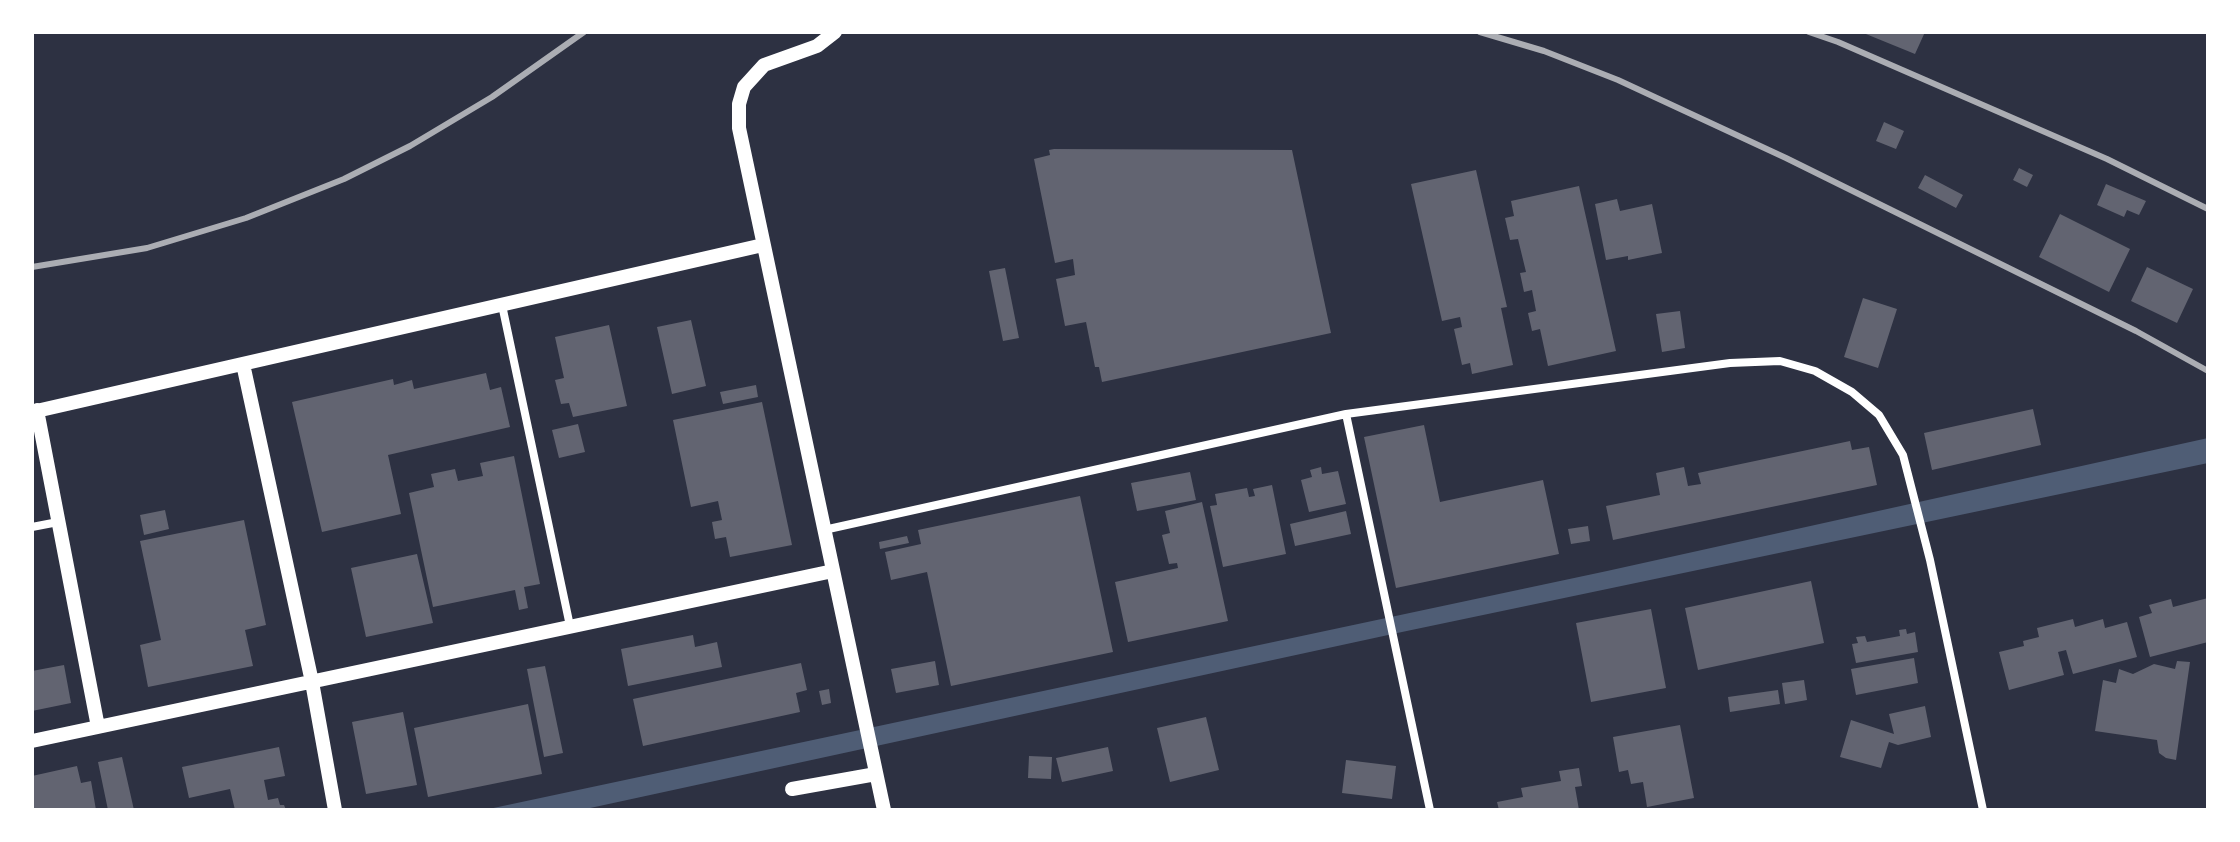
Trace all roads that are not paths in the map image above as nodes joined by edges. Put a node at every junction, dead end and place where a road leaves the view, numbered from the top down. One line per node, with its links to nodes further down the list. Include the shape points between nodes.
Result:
1 (835, 32): 2 (street, via 817,46 764,65 744,87 739,128)
2 (763, 245): 3 (street); 9 (street)
3 (502, 305): 4 (street); 11 (street)
4 (243, 364): 5 (street); 12 (street)
5 (34, 411): 7 (street)
6 (1346, 414): 9 (street); 19 (street); 20 (street, via 1730,363 1780,361 1815,371 1852,392 1879,415 1903,455)
7 (58, 522): 8 (street); 13 (street)
8 (32, 527)
9 (824, 530): 10 (street)
10 (833, 571): 11 (street); 15 (street)
11 (570, 626): 12 (street)
12 (312, 682): 13 (street); 17 (street)
13 (98, 727): 14 (street)
14 (32, 741)
15 (876, 774): 16 (street); 18 (street)
16 (792, 789)
17 (335, 810)
18 (884, 810)
19 (1430, 810)
20 (1983, 810)

